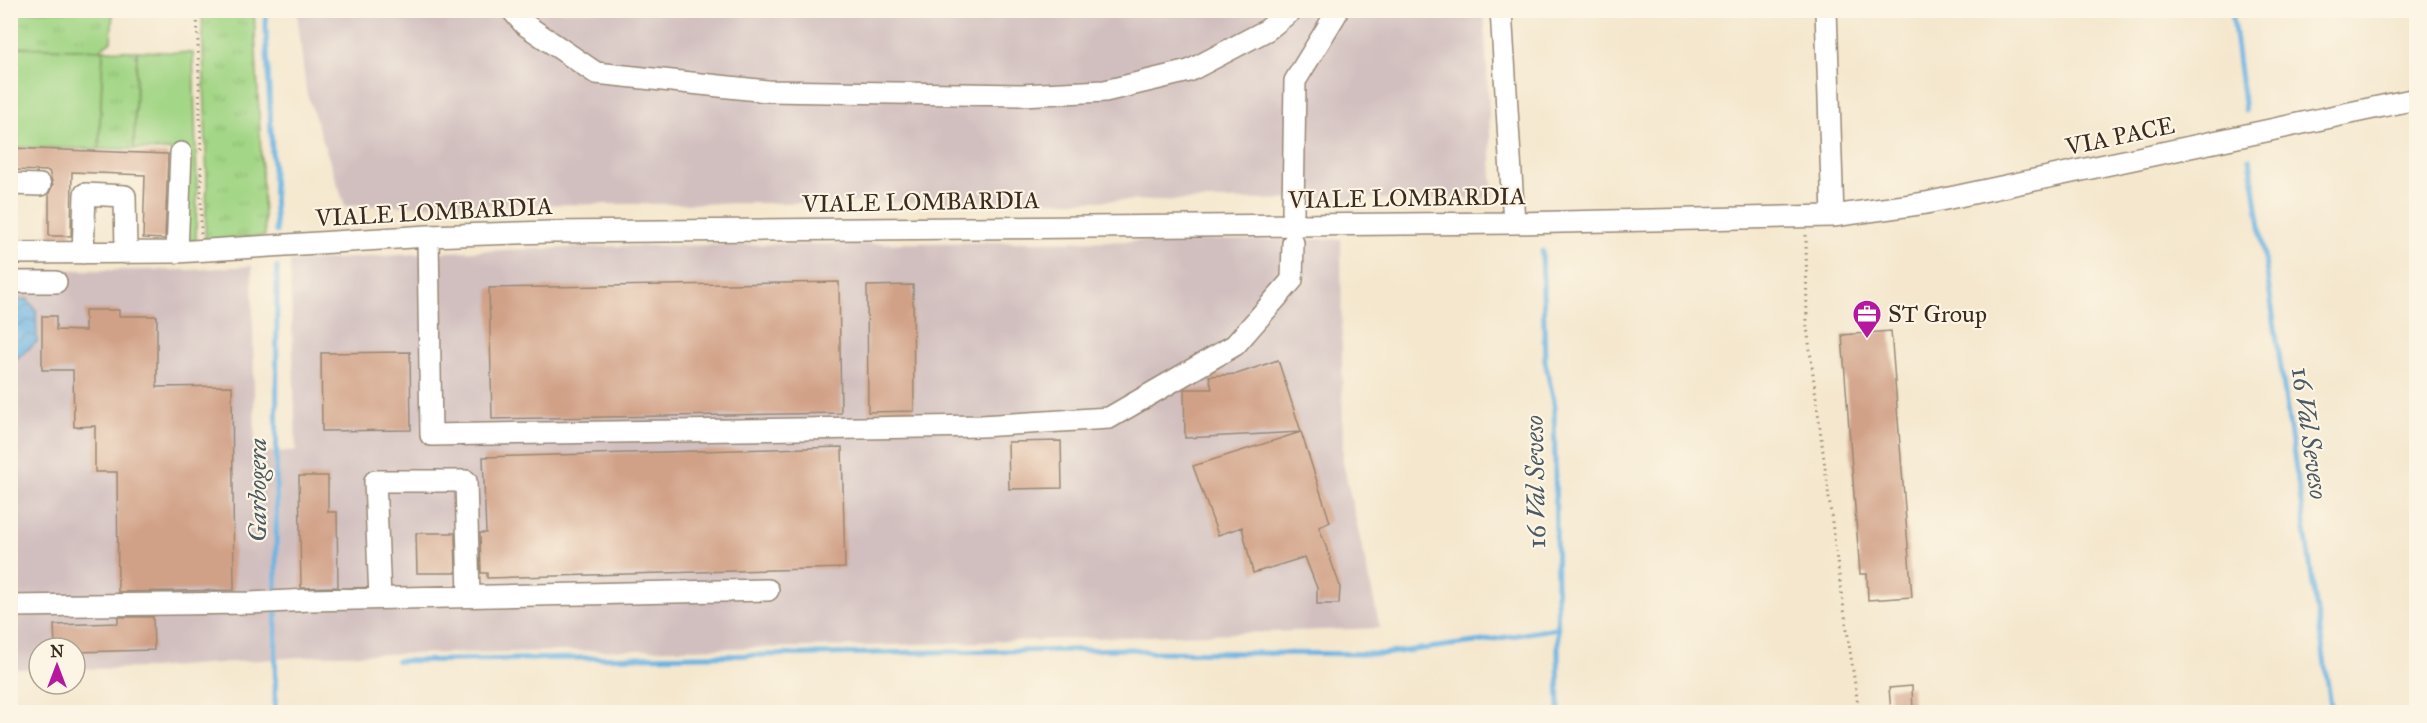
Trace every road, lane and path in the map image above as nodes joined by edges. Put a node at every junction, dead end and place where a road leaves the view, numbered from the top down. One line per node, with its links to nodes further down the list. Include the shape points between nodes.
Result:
1 (196, 10): 8 (path)
2 (512, 10): 3 (street, via 524,24 596,73 767,91 1021,95 1105,91 1189,71 1267,30)
3 (1292, 10)
4 (1337, 10): 12 (street, via 1295,81)
5 (1501, 10): 15 (street)
6 (1826, 10): 13 (street)
7 (2416, 99): 13 (street, VIA PACE, via 1926,203)
8 (191, 153): 19 (street)
9 (201, 164): 18 (path)
10 (10, 184): 11 (street)
11 (40, 185)
12 (1293, 212)
13 (1833, 216): 14 (street, VIALE LOMBARDIA)
14 (1806, 217): 15 (street, VIALE LOMBARDIA); 29 (path, via 1807,327)
15 (1514, 223): 16 (street, VIALE LOMBARDIA, via 676,230)
16 (428, 236): 17 (street, via 431,435 981,426 1109,418 1235,345 1292,280); 18 (street, VIALE LOMBARDIA)
17 (1293, 243)
18 (201, 251): 19 (street, VIALE LOMBARDIA)
19 (177, 252): 22 (street, VIALE LOMBARDIA)
20 (10, 253): 21 (street, VIALE LOMBARDIA)
21 (82, 253): 22 (street, VIALE LOMBARDIA); 22 (street, via 86,194 124,196)
22 (126, 253)
23 (10, 282): 24 (street)
24 (56, 282)
25 (768, 590): 26 (street)
26 (469, 596): 27 (street); 27 (street, via 466,481 375,482)
27 (380, 598): 28 (street)
28 (10, 606)
29 (1859, 712)

